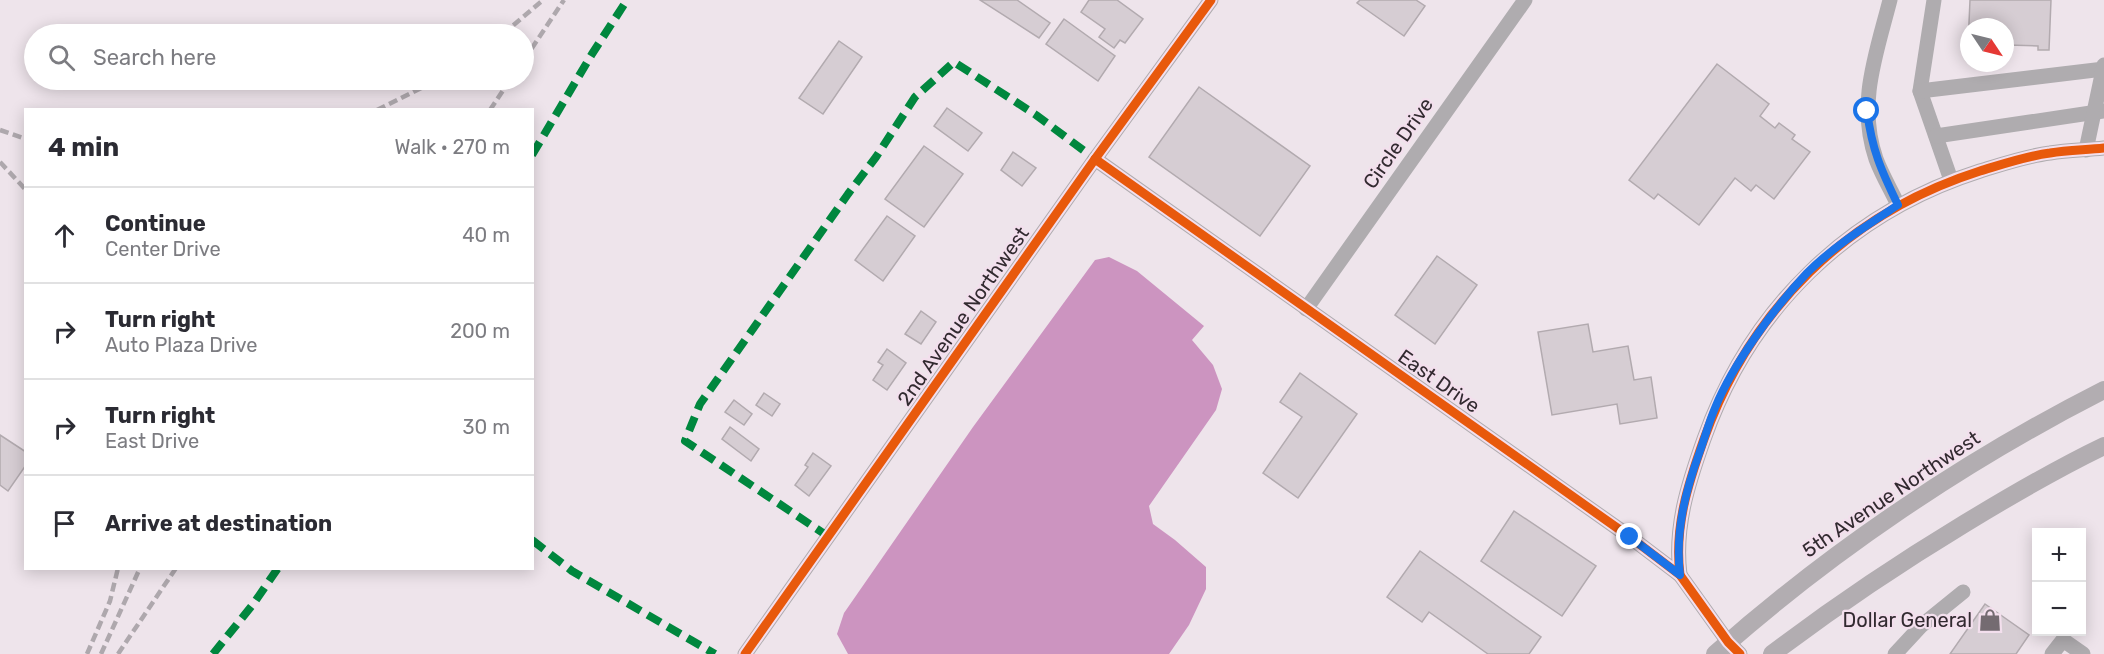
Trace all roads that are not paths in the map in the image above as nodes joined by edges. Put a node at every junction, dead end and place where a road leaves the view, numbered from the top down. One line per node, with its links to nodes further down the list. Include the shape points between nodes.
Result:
1 (1211, 0): 11 (street, 2nd Avenue Northwest)
2 (1525, 0): 14 (street, Circle Drive)
3 (1890, 0): 13 (street, via 1867,111 1877,160)
4 (1934, 0): 6 (street)
5 (2104, 67): 6 (street); 7 (street)
6 (1920, 91): 8 (street)
7 (2099, 111): 8 (street); 10 (street)
8 (1936, 136): 12 (street)
9 (2104, 148): 10 (street)
10 (2086, 150): 12 (street, via 2010,161)
11 (1095, 159): 14 (street, East Drive); 20 (street, 2nd Avenue Northwest)
12 (1951, 180): 13 (street)
13 (1898, 205): 17 (street, via 1839,244 1809,272 1781,302 1734,370 1715,406 1688,484 1677,553)
14 (1306, 309): 17 (street, East Drive)
15 (2104, 390): 19 (main road, 5th Avenue Northwest, via 1998,448 1887,519 1778,601)
16 (2104, 446): 21 (main road, via 2021,489 1892,567)
17 (1680, 575): 19 (street, East Drive)
18 (1963, 592): 22 (street, via 1921,626)
19 (1728, 650)
20 (745, 654)
21 (1772, 654)
22 (1895, 654)
23 (2052, 654): 24 (street, via 2062,640)
24 (2083, 654)

